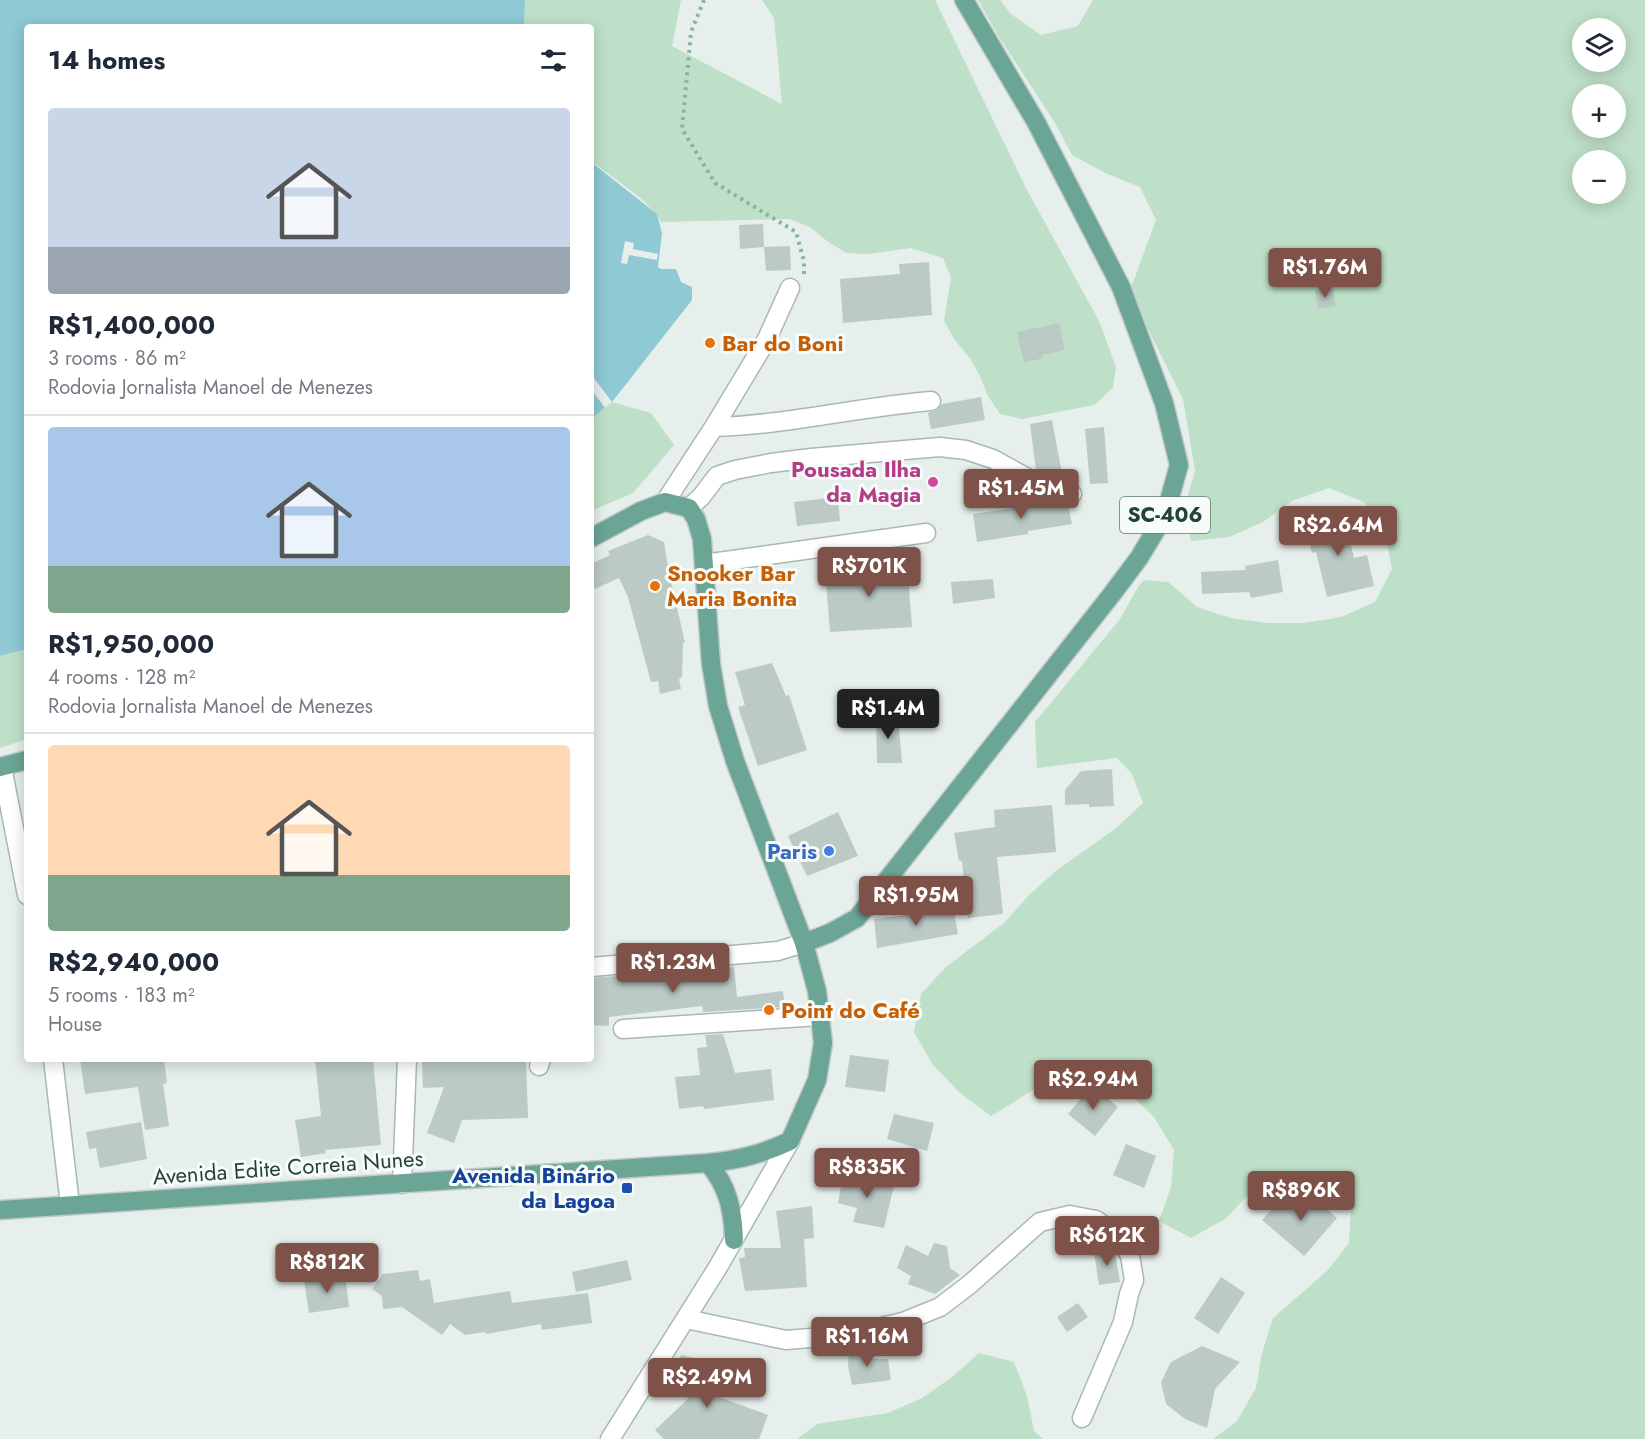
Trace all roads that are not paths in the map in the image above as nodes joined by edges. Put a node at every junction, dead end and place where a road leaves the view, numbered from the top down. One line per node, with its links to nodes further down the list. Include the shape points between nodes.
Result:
1 (964, 0): 14 (main road, SC-406, via 1036,122 1121,287 1164,403 1179,465 1165,515 1112,594 857,918)
2 (790, 288): 4 (street, via 767,339)
3 (930, 401): 4 (street, via 805,420)
4 (714, 427): 6 (street)
5 (1072, 494): 7 (street, via 1029,479 993,459 940,447 811,458 735,470 717,476)
6 (665, 502): 7 (main road); 9 (main road)
7 (689, 508): 10 (main road, via 702,539)
8 (926, 533): 10 (street)
9 (594, 536)
10 (704, 564): 14 (main road, via 718,706)
11 (24, 761): 12 (main road)
12 (1, 767): 13 (street)
13 (24, 880)
14 (804, 943): 15 (street, via 778,951); 16 (main road)
15 (594, 967)
16 (820, 1016): 17 (street); 20 (main road, via 823,1043 817,1080)
17 (623, 1029)
18 (53, 1062): 23 (street)
19 (407, 1062): 22 (street)
20 (790, 1141): 21 (main road, Avenida Edite Correia Nunes, via 762,1154); 25 (street)
21 (708, 1164): 22 (main road, Avenida Edite Correia Nunes); 25 (main road, via 728,1195)
22 (402, 1184): 23 (main road, Avenida Edite Correia Nunes)
23 (70, 1206): 24 (main road, Avenida Edite Correia Nunes)
24 (0, 1210)
25 (734, 1240): 26 (street)
26 (686, 1319): 27 (street, via 786,1340 854,1333 903,1322 940,1307 1040,1222 1070,1215 1096,1220 1117,1235 1130,1255 1134,1280 1123,1322); 28 (street)
27 (1082, 1419)
28 (610, 1439)

